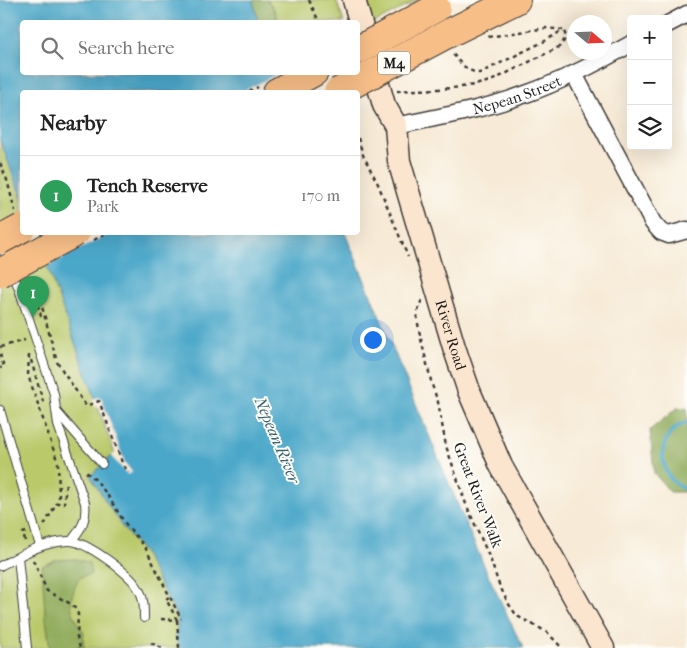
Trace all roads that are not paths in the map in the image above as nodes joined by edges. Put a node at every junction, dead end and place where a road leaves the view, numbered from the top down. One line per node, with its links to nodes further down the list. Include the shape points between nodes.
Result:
1 (354, 0): 5 (street, River Road)
2 (516, 0): 13 (highway, M4, bridge, via 449,41)
3 (443, 4): 9 (highway, M4, bridge)
4 (687, 14): 7 (street)
5 (360, 20)
6 (360, 21): 14 (street, River Road, via 384,105)
7 (672, 22)
8 (627, 46): 10 (street, Nepean Street)
9 (360, 49)
10 (574, 74): 14 (street, Nepean Street, via 514,98); 16 (street, via 653,223 669,235)
11 (308, 75): 12 (highway)
12 (281, 90)
13 (342, 90)
14 (396, 126): 29 (street, River Road, via 401,168 469,391 501,466)
15 (19, 219): 18 (highway, bridge)
16 (687, 230)
17 (70, 235): 19 (highway, bridge)
18 (0, 240): 21 (lane, via 54,394)
19 (0, 273)
20 (0, 410): 24 (lane)
21 (56, 410): 22 (lane); 23 (lane, via 58,425 85,503 84,524)
22 (102, 464)
23 (72, 540): 24 (lane); 27 (lane, via 111,561 131,577 144,602)
24 (40, 546): 25 (lane, via 28,549)
25 (18, 557): 26 (lane); 28 (lane)
26 (0, 566)
27 (144, 618)
28 (27, 648)
29 (603, 648)

